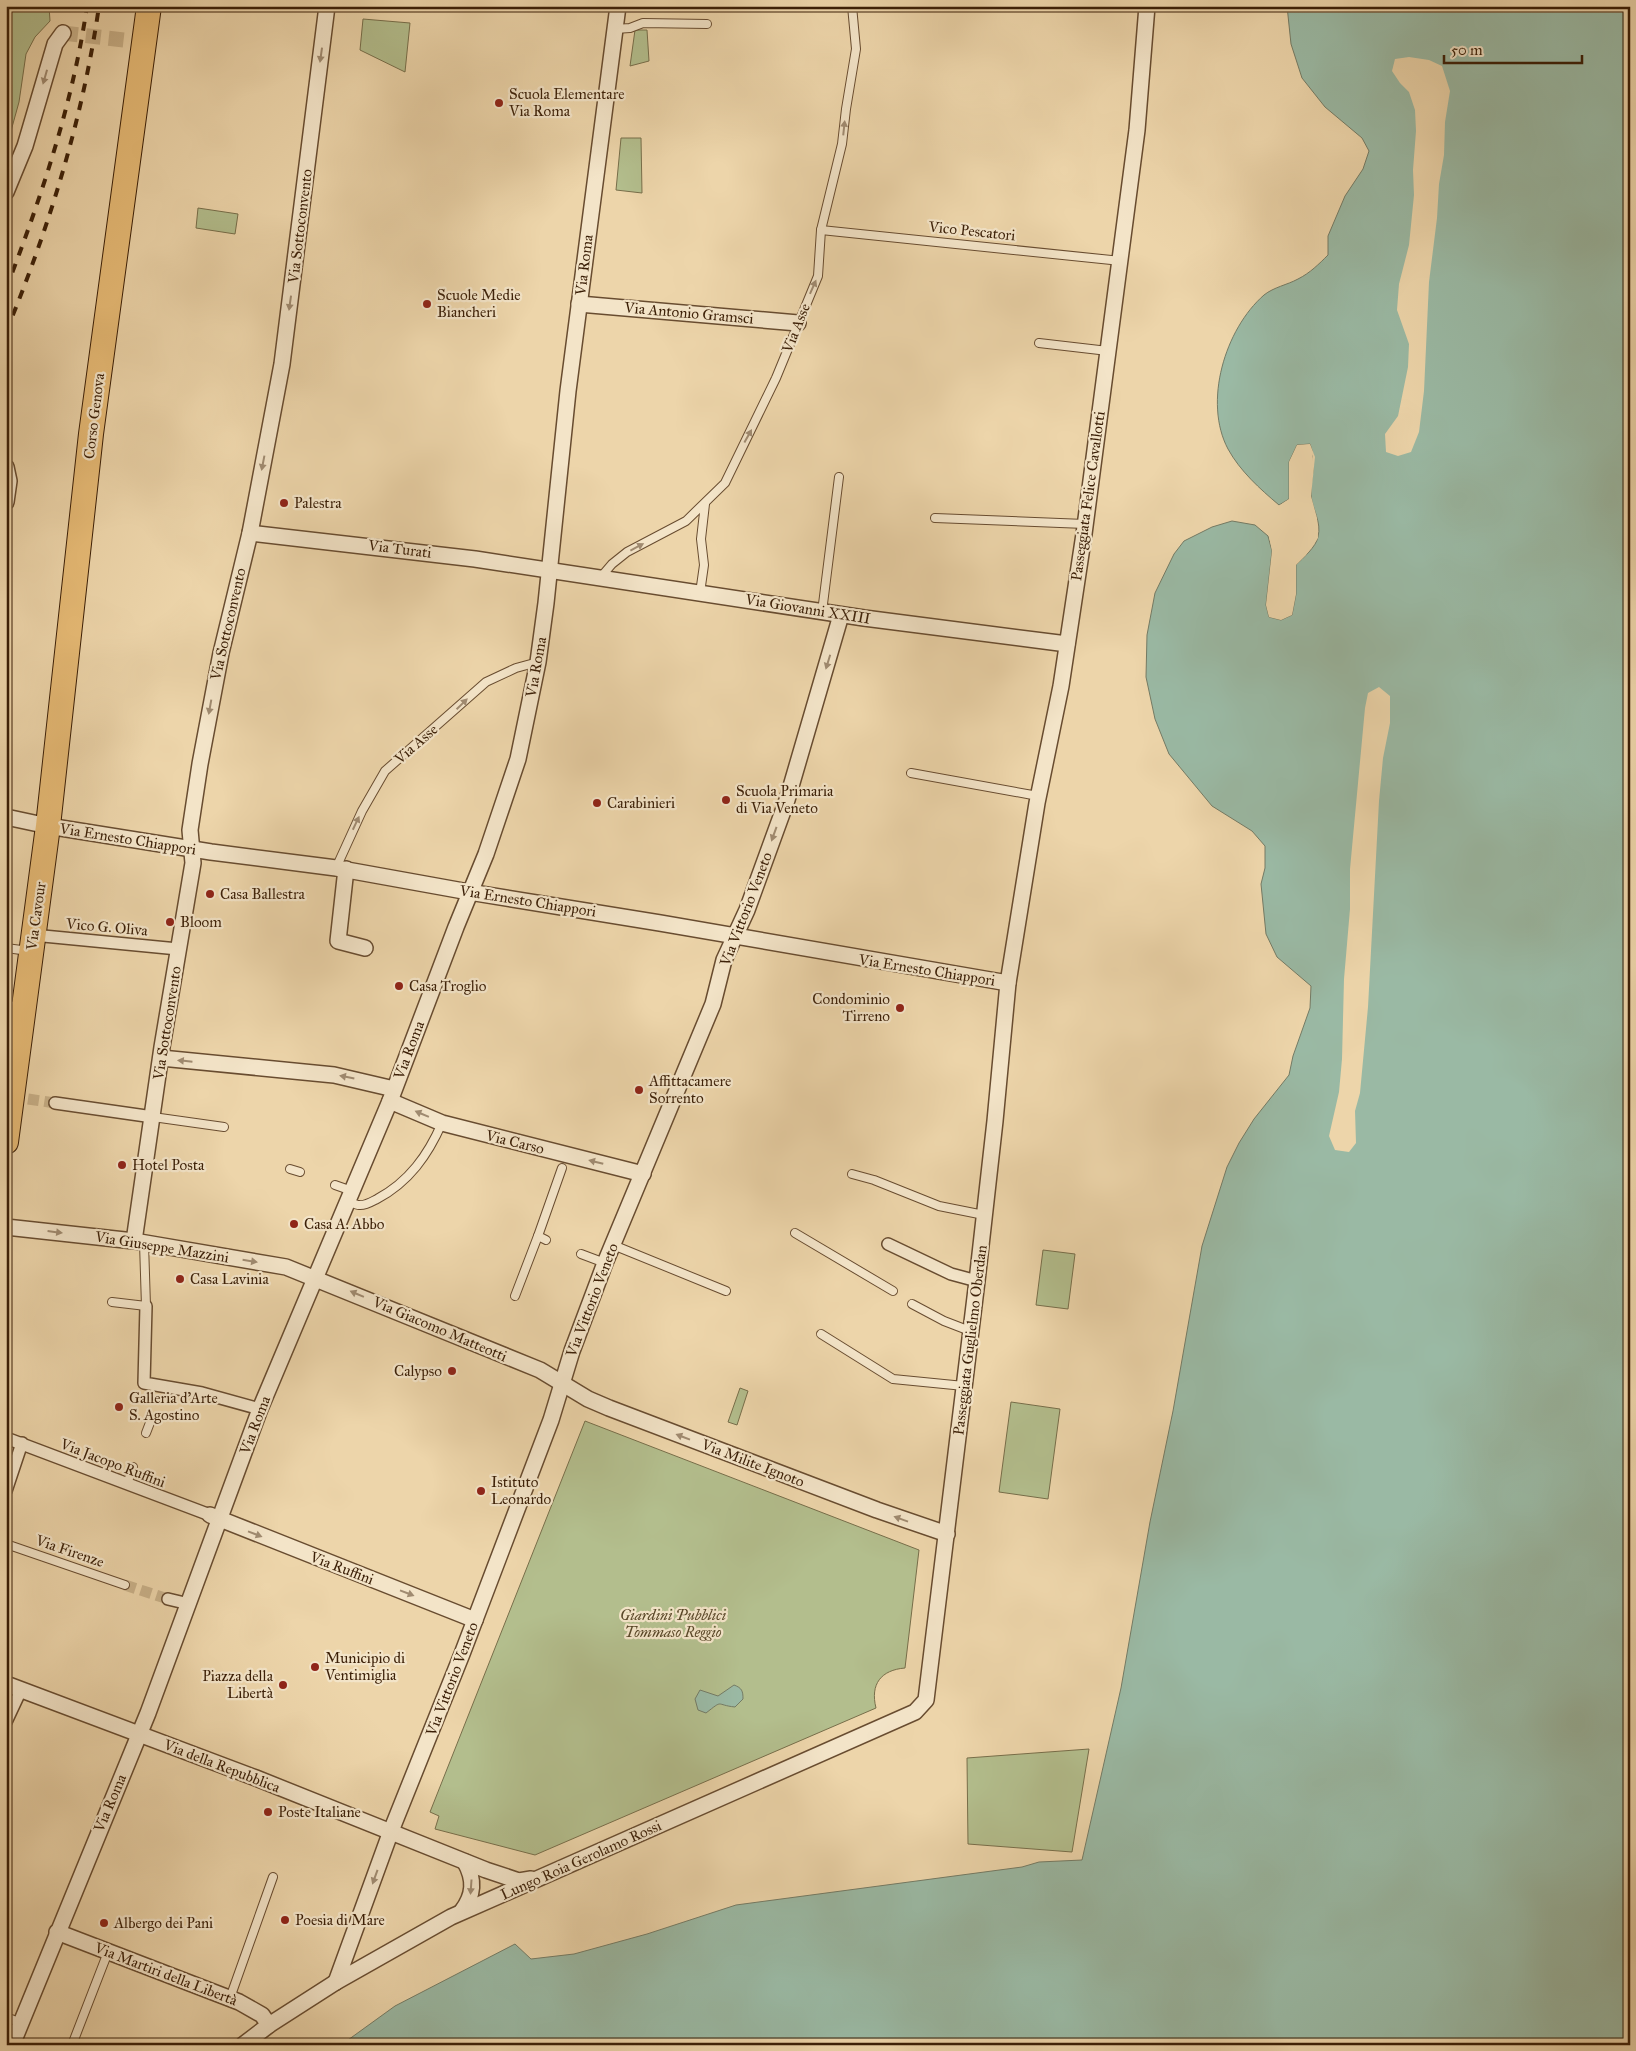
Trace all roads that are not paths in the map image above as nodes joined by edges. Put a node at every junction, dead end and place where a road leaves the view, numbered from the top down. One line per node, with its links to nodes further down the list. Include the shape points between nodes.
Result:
1 (149, 6): 33 (main road, Corso Genova, via 138,42)
2 (327, 6): 22 (street, Via Sottoconvento, one-way to 22, via 282,364)
3 (618, 6): 7 (street, Via Roma)
4 (852, 6): 10 (lane, Via Asse, one-way to 4, via 842,144 856,49)
5 (1147, 6): 11 (street, Passeggiata Felice Cavallotti, via 1137,130)
6 (707, 24): 7 (lane, via 643,23)
7 (615, 29): 12 (street, Via Roma)
8 (63, 33): 9 (street, one-way to 9, via 55,44 25,146)
9 (6, 192)
10 (821, 230): 11 (lane, Vico Pescatori); 13 (lane, Via Asse, one-way to 10, via 818,276)
11 (1121, 261): 15 (street, Passeggiata Felice Cavallotti)
12 (580, 304): 13 (street, Via Antonio Gramsci); 23 (street, Via Roma)
13 (798, 323): 19 (lane, Via Asse, one-way to 13, via 725,483 760,414)
14 (1038, 343): 15 (lane)
15 (1108, 351): 21 (street, Passeggiata Felice Cavallotti)
16 (6, 468): 18 (street, via 9,481)
17 (839, 477): 26 (lane)
18 (6, 502)
19 (705, 504): 24 (lane, Via Asse, one-way to 19, via 627,552 686,521); 25 (lane, via 700,539 704,565)
20 (935, 518): 21 (lane)
21 (1085, 524): 28 (street, Passeggiata Felice Cavallotti)
22 (250, 533): 23 (street, Via Turati, via 422,551); 34 (street, Via Sottoconvento, one-way to 34, via 206,728 190,830)
23 (549, 570): 24 (street, Via Giovanni XXIII); 29 (street, Via Roma)
24 (600, 578): 25 (street, Via Giovanni XXIII)
25 (700, 593): 26 (street, Via Giovanni XXIII)
26 (822, 612): 27 (street, Via Giovanni XXIII)
27 (841, 615): 28 (street, Via Giovanni XXIII); 37 (street, Via Vittorio Veneto, one-way to 37, via 787,800 747,910)
28 (1067, 644): 31 (street, Passeggiata Felice Cavallotti)
29 (538, 662): 35 (lane, Via Asse, one-way to 29, via 362,811 385,771 486,682); 36 (street, Via Roma, via 518,759 485,856)
30 (910, 773): 31 (lane)
31 (1038, 796): 42 (street, Passeggiata Felice Cavallotti)
32 (6, 817): 33 (street, Via Ernesto Chiappori)
33 (48, 826): 34 (street, Via Ernesto Chiappori); 38 (main road, Via Cavour)
34 (193, 849): 35 (street, Via Ernesto Chiappori); 41 (street, Via Sottoconvento)
35 (341, 869): 36 (street, Via Ernesto Chiappori); 40 (street, Via Asse, via 338,941)
36 (469, 892): 37 (street, Via Ernesto Chiappori); 45 (street, Via Roma)
37 (734, 936): 42 (street, Via Ernesto Chiappori); 54 (street, Via Vittorio Veneto, via 713,1004)
38 (32, 943): 39 (lane); 41 (street, Vico G. Oliva); 43 (main road, Via Cavour)
39 (6, 948)
40 (365, 948)
41 (178, 949): 44 (street, Via Sottoconvento)
42 (1008, 983): 58 (street, Passeggiata Guglielmo Oberdan)
43 (15, 1006): 50 (main road, Via Cavour, via 16,1097)
44 (161, 1058): 45 (street, Via Carso, one-way to 44, via 334,1075); 47 (street, Via Sottoconvento)
45 (392, 1095): 48 (street, Via Carso, one-way to 45); 57 (street, Via Roma)
46 (55, 1103): 47 (street)
47 (153, 1117): 49 (lane); 61 (street, Via Sottoconvento)
48 (442, 1122): 54 (street, Via Carso, one-way to 48); 57 (lane, via 424,1158 408,1178 372,1202 360,1205)
49 (224, 1128)
50 (6, 1142)
51 (562, 1168): 70 (lane, via 542,1238)
52 (290, 1169): 53 (lane)
53 (300, 1172)
54 (643, 1174): 63 (street, Via Vittorio Veneto)
55 (852, 1174): 58 (lane, via 939,1206)
56 (335, 1185): 57 (lane)
57 (350, 1196): 66 (street, Via Roma)
58 (984, 1215): 67 (street, Passeggiata Guglielmo Oberdan)
59 (6, 1226): 61 (street, Via Giuseppe Mazzini, one-way to 61)
60 (795, 1233): 69 (lane)
61 (139, 1242): 66 (street, Via Giuseppe Mazzini, one-way to 66, via 286,1267); 73 (lane, Via Sottoconvento)
62 (888, 1244): 67 (street, via 952,1274)
63 (613, 1245): 65 (street, Via Vittorio Veneto); 68 (lane)
64 (581, 1254): 65 (lane)
65 (605, 1263): 76 (street, Via Vittorio Veneto)
66 (316, 1278): 76 (street, Via Giacomo Matteotti, one-way to 66, via 540,1370); 78 (street, Via Roma)
67 (977, 1281): 74 (street, Passeggiata Guglielmo Oberdan)
68 (726, 1291)
69 (893, 1291)
70 (515, 1296)
71 (112, 1302): 73 (lane)
72 (912, 1304): 74 (lane)
73 (146, 1306): 78 (street, Via Sottoconvento, via 144,1383 202,1392)
74 (970, 1331): 77 (street, Passeggiata Guglielmo Oberdan)
75 (820, 1334): 77 (lane, via 893,1379)
76 (562, 1383): 87 (street, Via Milite Ignoto, one-way to 76, via 609,1408); 92 (street, Via Vittorio Veneto, via 552,1420)
77 (964, 1386): 87 (street, Passeggiata Guglielmo Oberdan)
78 (260, 1409): 86 (street, Via Roma)
79 (151, 1420): 80 (lane)
80 (146, 1433)
81 (6, 1438): 82 (street, Via Jacopo Ruffini)
82 (22, 1443): 84 (street, Via Jacopo Ruffini); 85 (street)
83 (133, 1467): 84 (lane)
84 (126, 1484): 86 (street, Via Jacopo Ruffini)
85 (6, 1491)
86 (215, 1518): 91 (street, Via Roma); 92 (street, Via Ruffini, one-way to 92)
87 (947, 1534): 95 (street, Passeggiata Guglielmo Oberdan)
88 (6, 1544): 89 (lane, Via Firenze)
89 (124, 1585)
90 (168, 1599): 91 (street)
91 (189, 1604): 97 (street, Via Roma)
92 (475, 1620): 98 (street, Via Vittorio Veneto)
93 (6, 1684): 94 (street, Via della Repubblica)
94 (21, 1690): 96 (street); 97 (street, Via della Repubblica)
95 (927, 1696): 101 (street, Lungo Roia Gerolamo Rossi, via 915,1712)
96 (6, 1722)
97 (139, 1735): 98 (street, Via della Repubblica); 103 (street, Via Roma)
98 (391, 1831): 99 (street, Via della Repubblica); 105 (street, Via Vittorio Veneto, one-way to 105)
99 (465, 1862): 101 (street, Via della Repubblica, via 519,1881); 102 (street, one-way to 102, via 473,1883 469,1902)
100 (273, 1877): 106 (lane)
101 (540, 1878): 102 (street, Lungo Roia Gerolamo Rossi)
102 (462, 1912): 105 (street, Lungo Roia Gerolamo Rossi)
103 (56, 1932): 104 (street, Via Martiri della Libertà); 107 (street, Via Roma)
104 (108, 1952): 106 (street, Via Martiri della Libertà); 110 (lane)
105 (336, 1982): 108 (street, Lungo Roia Gerolamo Rossi)
106 (230, 1998): 108 (street, Via Martiri della Libertà, via 257,2011)
107 (13, 2020): 109 (street, Via Roma)
108 (269, 2025): 111 (street, Lungo Roia Gerolamo Rossi)
109 (12, 2045)
110 (72, 2045)
111 (243, 2045)

